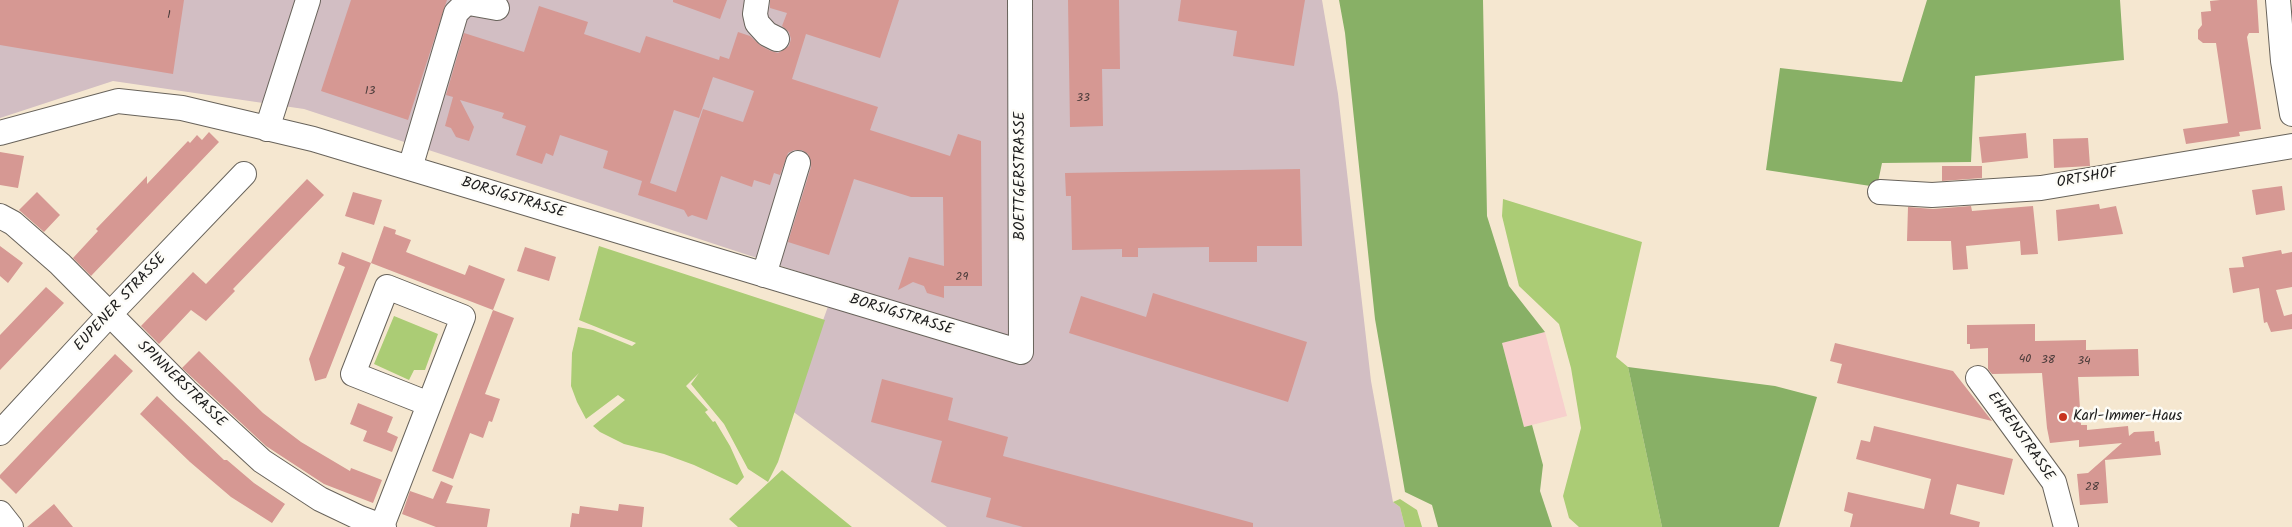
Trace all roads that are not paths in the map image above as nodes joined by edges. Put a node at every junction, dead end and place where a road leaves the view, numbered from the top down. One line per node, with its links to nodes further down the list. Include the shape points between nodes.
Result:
1 (308, 0): 9 (street)
2 (758, 0): 6 (street, via 757,23 766,34)
3 (1020, 0): 19 (street, BOETTGERSTRASSE)
4 (2278, 0): 7 (street)
5 (497, 8): 13 (street, via 469,4 456,13)
6 (777, 39)
7 (2287, 60): 8 (street)
8 (2292, 114)
9 (267, 129): 10 (street, BORSIGSTRASSE, via 182,108 118,101); 13 (street, BORSIGSTRASSE)
10 (0, 133)
11 (2292, 146): 15 (street, ORTSHOF, via 2041,188 1932,195)
12 (798, 163): 17 (street)
13 (410, 168): 17 (street, BORSIGSTRASSE)
14 (244, 174): 18 (street, EUPENER STRASSE)
15 (1880, 192)
16 (0, 216): 18 (street, SPINNERSTRASSE, via 13,223 60,264)
17 (764, 275): 19 (street, BORSIGSTRASSE)
18 (109, 315): 22 (street, EUPENER STRASSE); 24 (street, SPINNERSTRASSE, via 262,461)
19 (1021, 352)
20 (1978, 378): 27 (street, EHRENSTRASSE, via 2054,482)
21 (429, 404): 21 (street, SPINNERSTRASSE, via 464,317 387,287 353,374); 26 (street, SPINNERSTRASSE)
22 (0, 433)
23 (0, 514): 25 (street)
24 (358, 522): 26 (street, SPINNERSTRASSE)
25 (11, 527)
26 (383, 527)
27 (2066, 527)

